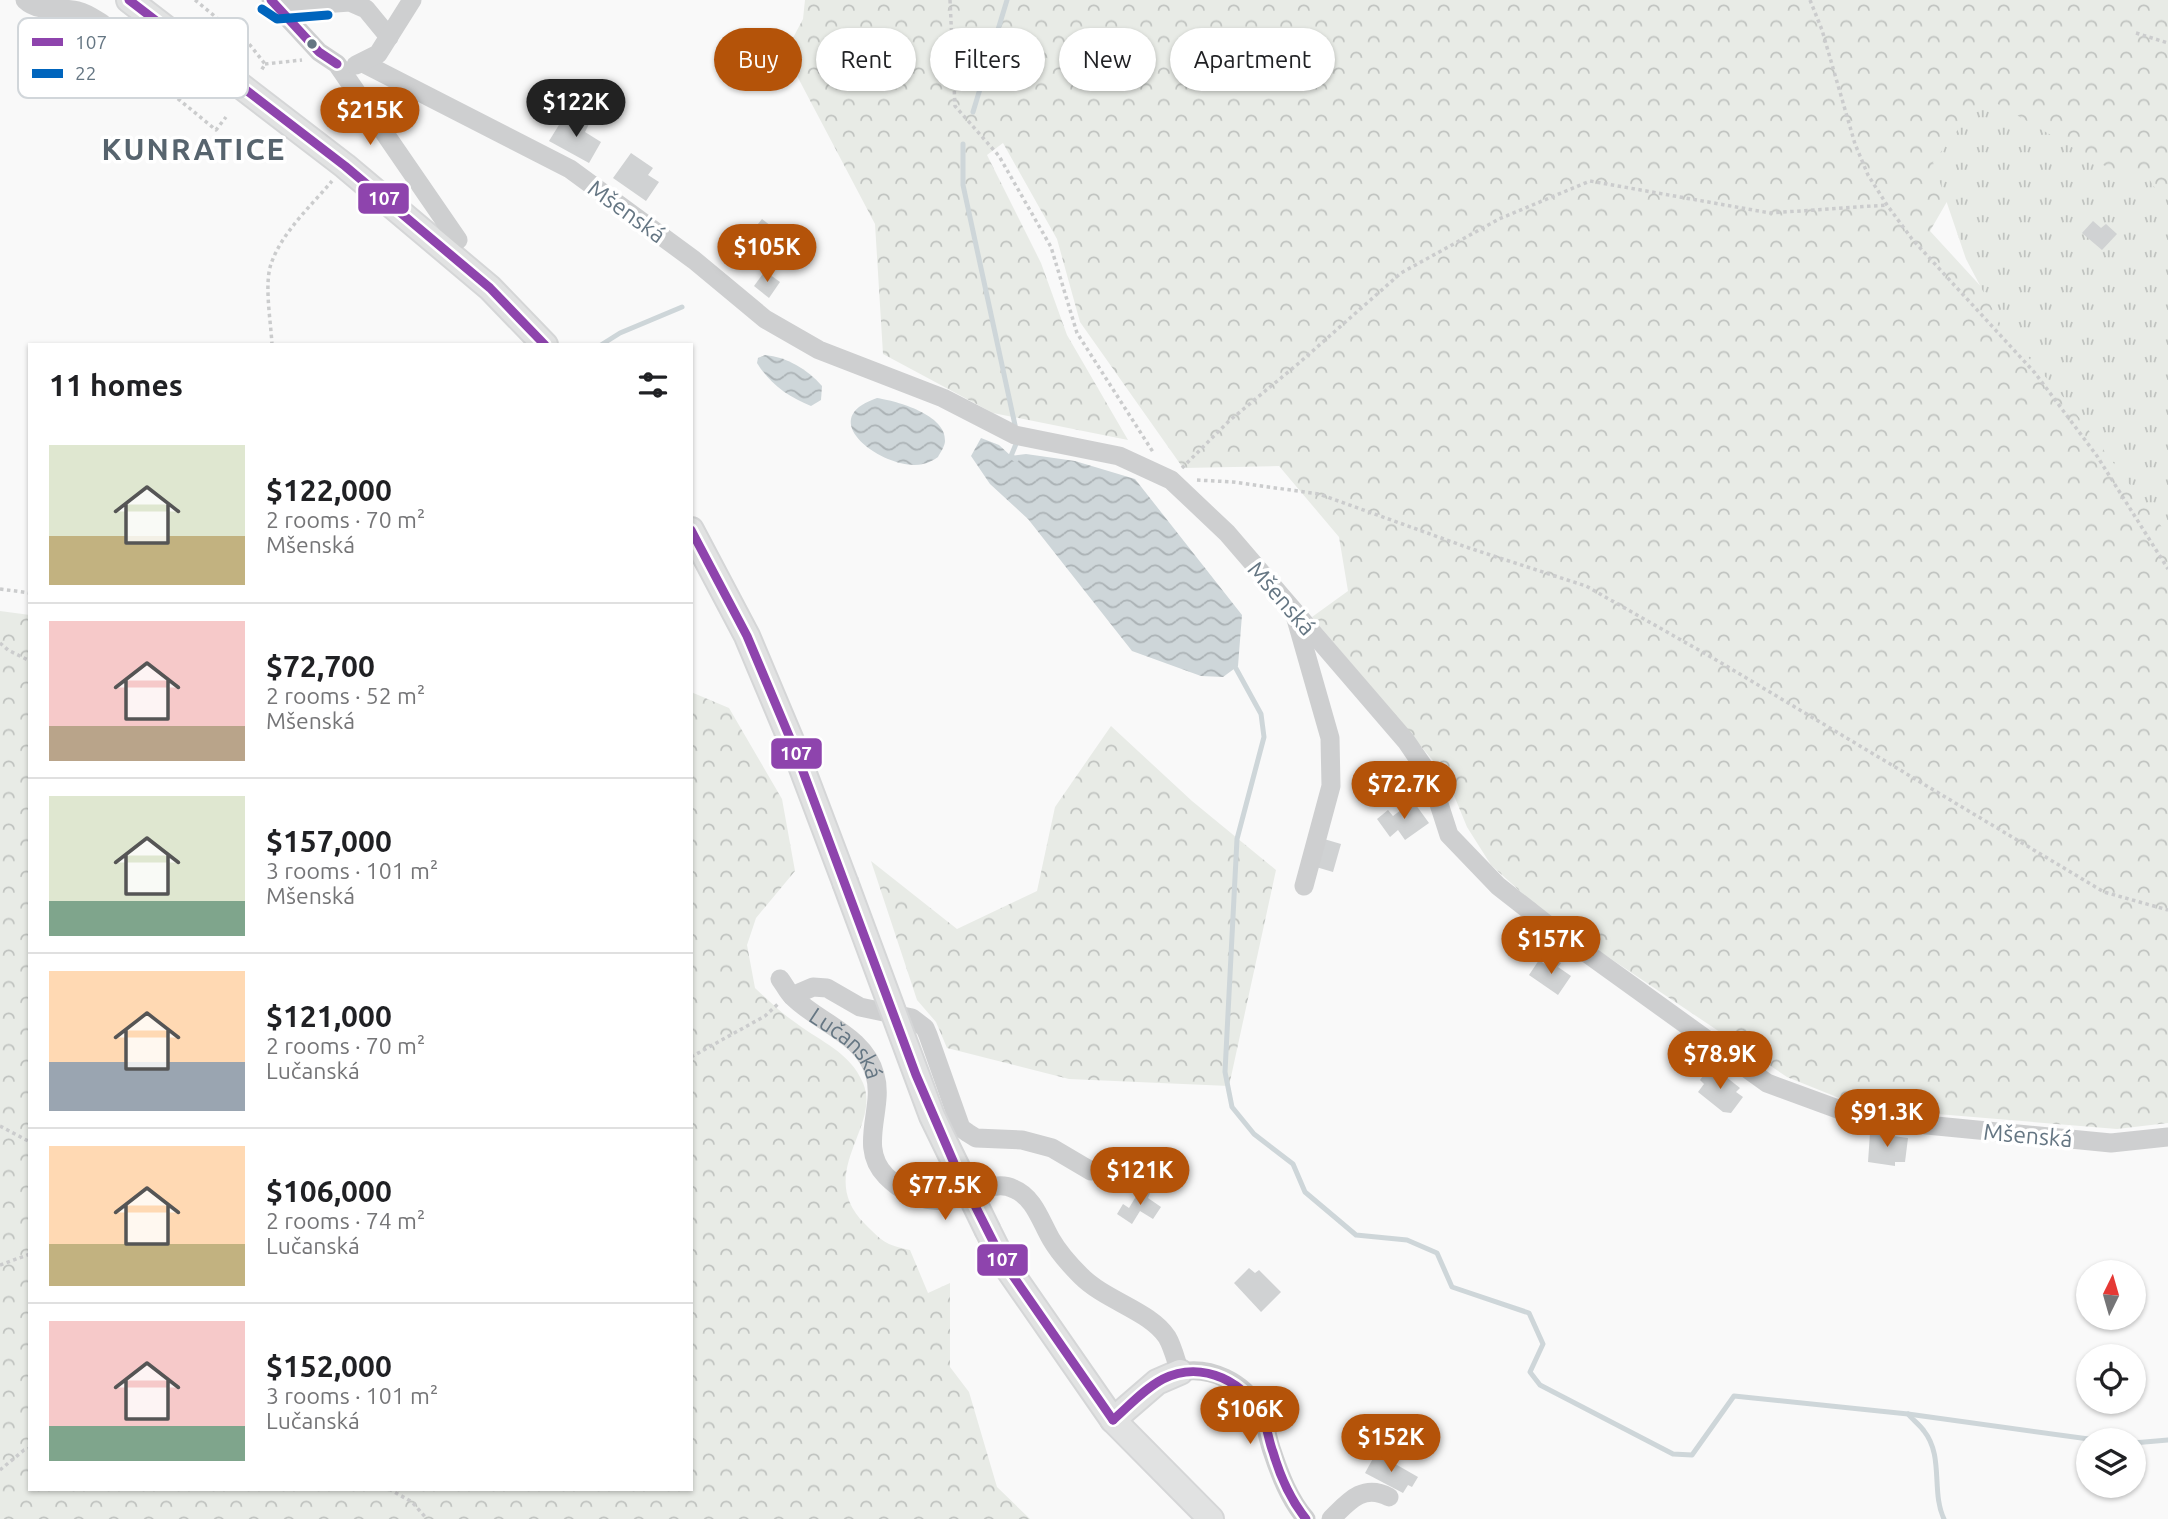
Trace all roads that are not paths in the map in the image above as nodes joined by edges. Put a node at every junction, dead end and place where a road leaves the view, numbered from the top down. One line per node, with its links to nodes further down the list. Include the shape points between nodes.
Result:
1 (24, 0): 5 (street, via 44,9 82,11)
2 (129, 0): 6 (main road)
3 (412, 0): 7 (street)
4 (274, 4): 7 (street, via 350,2 366,9); 9 (street, via 319,52)
5 (93, 18)
6 (152, 18)
7 (388, 37): 8 (street, via 379,54)
8 (363, 63): 9 (street, Mšenská); 14 (street, Mšenská, via 570,169 765,319 820,350 943,398 1015,435 1119,456 1171,480 1227,533)
9 (337, 64): 11 (street)
10 (248, 91): 12 (main road, via 490,288)
11 (458, 240)
12 (543, 343)
13 (693, 534): 21 (main road, bridge, via 747,636 795,750 928,1105 957,1170 1011,1273)
14 (1294, 611): 15 (street, via 1330,737 1331,786); 18 (street, Mšenská, via 1406,741 1430,776 1449,835 1498,886 1767,1083 1865,1119 2111,1143)
15 (1304, 886)
16 (780, 979): 17 (street)
17 (792, 996): 19 (street, Lučanská, via 820,987 860,1006 912,1018 925,1028 961,1128 976,1138 1022,1140 1052,1148); 20 (street, Lučanská, via 870,1059 878,1093 871,1139 884,1174 902,1190 930,1201 944,1202 992,1186 1016,1189 1028,1198 1051,1240 1083,1278 1158,1326)
18 (2168, 1138)
19 (1091, 1171)
20 (1180, 1372): 21 (main road, via 1157,1382); 24 (street, via 1210,1372 1228,1379 1258,1407 1281,1476)
21 (1113, 1420): 23 (main road)
22 (1389, 1497): 25 (street, via 1375,1491 1361,1493)
23 (1211, 1519)
24 (1306, 1519)
25 (1331, 1519)

